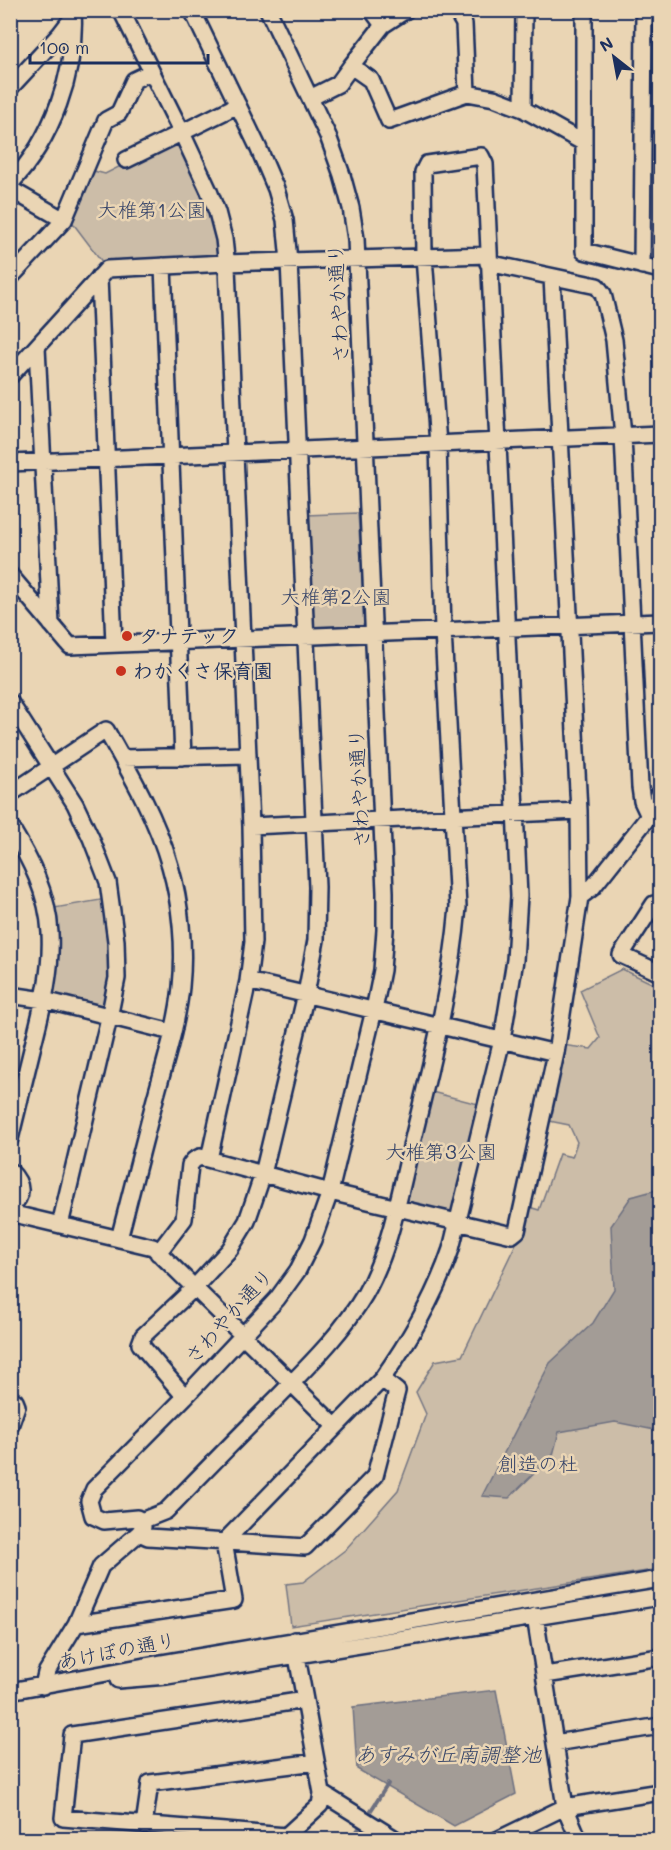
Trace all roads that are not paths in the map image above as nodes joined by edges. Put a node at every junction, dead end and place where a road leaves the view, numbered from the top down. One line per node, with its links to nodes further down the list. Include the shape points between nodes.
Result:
1 (121, 10): 13 (street)
2 (192, 10): 17 (street)
3 (268, 10): 16 (street, さわやか通り)
4 (372, 10): 11 (street)
5 (406, 10): 11 (street)
6 (456, 10): 15 (street, via 465,24)
7 (524, 10): 18 (street)
8 (584, 10): 20 (street)
9 (644, 10): 30 (street)
10 (73, 14): 14 (street, via 60,34); 22 (street, via 72,47 56,113)
11 (383, 25): 12 (street)
12 (351, 66): 15 (street, via 371,80 389,121); 16 (street, via 338,84)
13 (151, 72): 19 (street); 23 (street, via 134,80 119,113 106,120)
14 (10, 88)
15 (467, 93): 18 (street)
16 (310, 98): 25 (street, さわやか通り, via 342,175)
17 (238, 105): 19 (street); 27 (street, via 276,189 285,220)
18 (523, 109): 20 (street)
19 (182, 133): 21 (street); 28 (street, via 217,212)
20 (584, 143): 30 (street, via 584,251)
21 (126, 160)
22 (10, 187): 23 (street)
23 (64, 220): 34 (street)
24 (424, 256): 25 (street); 26 (street); 26 (street, via 423,172 427,164 481,156 485,164); 41 (street)
25 (358, 259): 27 (street); 42 (street, さわやか通り)
26 (488, 259): 33 (street); 40 (street)
27 (289, 261): 28 (street); 43 (street)
28 (226, 263): 29 (street); 44 (street)
29 (163, 266): 32 (street, via 107,269); 45 (street)
30 (642, 266): 31 (street)
31 (660, 270)
32 (99, 277): 35 (street); 46 (street)
33 (552, 277): 38 (street, via 597,286 603,294 614,340); 39 (street)
34 (10, 278)
35 (37, 347): 36 (street); 47 (street)
36 (10, 376)
37 (660, 434): 38 (street)
38 (623, 436): 39 (street); 52 (street)
39 (561, 438): 40 (street); 53 (street)
40 (497, 441): 41 (street); 54 (street)
41 (438, 444): 42 (street); 55 (street)
42 (366, 447): 43 (street); 56 (street, さわやか通り)
43 (297, 450): 44 (street); 57 (street)
44 (234, 453): 45 (street); 58 (street)
45 (171, 456): 46 (street); 59 (street)
46 (106, 459): 47 (street); 60 (street)
47 (43, 462): 48 (street); 51 (street)
48 (10, 464)
49 (10, 575): 51 (street)
50 (660, 622): 52 (street)
51 (51, 624): 60 (street, via 70,646)
52 (632, 624): 53 (street); 70 (street, via 640,787)
53 (569, 626): 54 (street); 68 (street)
54 (507, 628): 55 (street); 69 (street)
55 (443, 631): 56 (street); 71 (street)
56 (374, 634): 57 (street); 72 (street, さわやか通り)
57 (305, 637): 58 (street); 73 (street)
58 (242, 639): 59 (street); 62 (street)
59 (178, 641): 60 (street); 63 (street)
60 (114, 644)
61 (10, 702): 65 (street)
62 (247, 754): 63 (street); 75 (street)
63 (183, 756): 64 (street)
64 (122, 758): 65 (street, via 106,730); 86 (street, via 156,823 176,896 182,949)
65 (51, 767): 66 (street); 84 (street, via 75,804 108,882 117,941 117,978)
66 (10, 794)
67 (660, 794): 70 (street)
68 (579, 811): 69 (street); 76 (street)
69 (516, 814): 71 (street); 87 (street, via 515,960)
70 (649, 816): 76 (street, via 592,888)
71 (452, 817): 72 (street); 85 (street, via 458,907)
72 (382, 820): 73 (street); 83 (street, さわやか通り, via 385,930)
73 (314, 823): 75 (street); 80 (street, via 316,940)
74 (10, 826): 82 (street, via 26,852 45,902 51,963)
75 (251, 826): 79 (street, via 253,942)
76 (580, 897): 88 (street)
77 (658, 900): 78 (street, via 621,956)
78 (660, 973)
79 (248, 981): 80 (street); 90 (street)
80 (306, 994): 83 (street); 92 (street)
81 (10, 995): 82 (street)
82 (45, 1000): 84 (street); 89 (street)
83 (374, 1010): 85 (street); 93 (street, さわやか通り)
84 (110, 1018): 86 (street); 98 (street)
85 (440, 1026): 87 (street); 94 (street)
86 (172, 1032): 99 (street)
87 (502, 1040): 88 (street); 97 (street)
88 (556, 1053): 97 (street, via 516,1233)
89 (10, 1139)
90 (209, 1159): 92 (street); 100 (street, via 200,1157 190,1165 184,1219)
91 (10, 1171): 95 (street, via 21,1189)
92 (263, 1174): 93 (street); 101 (street, via 236,1240)
93 (330, 1192): 94 (street); 102 (street, さわやか通り, via 298,1270)
94 (396, 1206): 97 (street); 104 (street, via 381,1259 365,1294 343,1326)
95 (10, 1208)
96 (10, 1213): 98 (street)
97 (457, 1221): 103 (street, via 451,1249 431,1300)
98 (60, 1225): 99 (street)
99 (119, 1239): 100 (street, via 153,1247)
100 (158, 1253): 101 (street)
101 (194, 1288): 102 (street); 105 (street, via 143,1336 140,1344)
102 (242, 1336): 104 (street); 105 (street, さわやか通り)
103 (382, 1379): 108 (street); 110 (street, via 397,1391 375,1476 305,1547)
104 (291, 1384): 108 (street); 109 (street, via 166,1511)
105 (185, 1397): 109 (street, さわやか通り, via 94,1489 89,1501 93,1516 104,1521 137,1518)
106 (10, 1400): 107 (street, via 17,1406)
107 (10, 1426)
108 (335, 1426): 110 (street)
109 (140, 1527): 110 (street, via 148,1537); 114 (street, via 101,1566)
110 (224, 1542): 114 (street, via 234,1600)
111 (660, 1579): 115 (street, あけぼの通り)
112 (660, 1597): 113 (street, あけぼの通り)
113 (535, 1616): 115 (street, あけぼの通り); 117 (street)
114 (76, 1624): 118 (street, via 46,1673)
115 (296, 1648): 118 (street, あけぼの通り, via 167,1676); 120 (street)
116 (660, 1657): 117 (street)
117 (544, 1675): 122 (street)
118 (46, 1685): 119 (street, あけぼの通り)
119 (10, 1691)
120 (305, 1700): 123 (street); 127 (street, via 72,1735 63,1818)
121 (660, 1726): 122 (street)
122 (555, 1743): 126 (street)
123 (316, 1762): 125 (street); 127 (street, via 150,1783)
124 (660, 1792): 126 (street)
125 (322, 1793): 127 (street, via 320,1805 286,1836); 129 (street)
126 (566, 1807): 128 (street); 130 (street)
127 (144, 1825)
128 (507, 1837)
129 (398, 1839)
130 (579, 1839)

